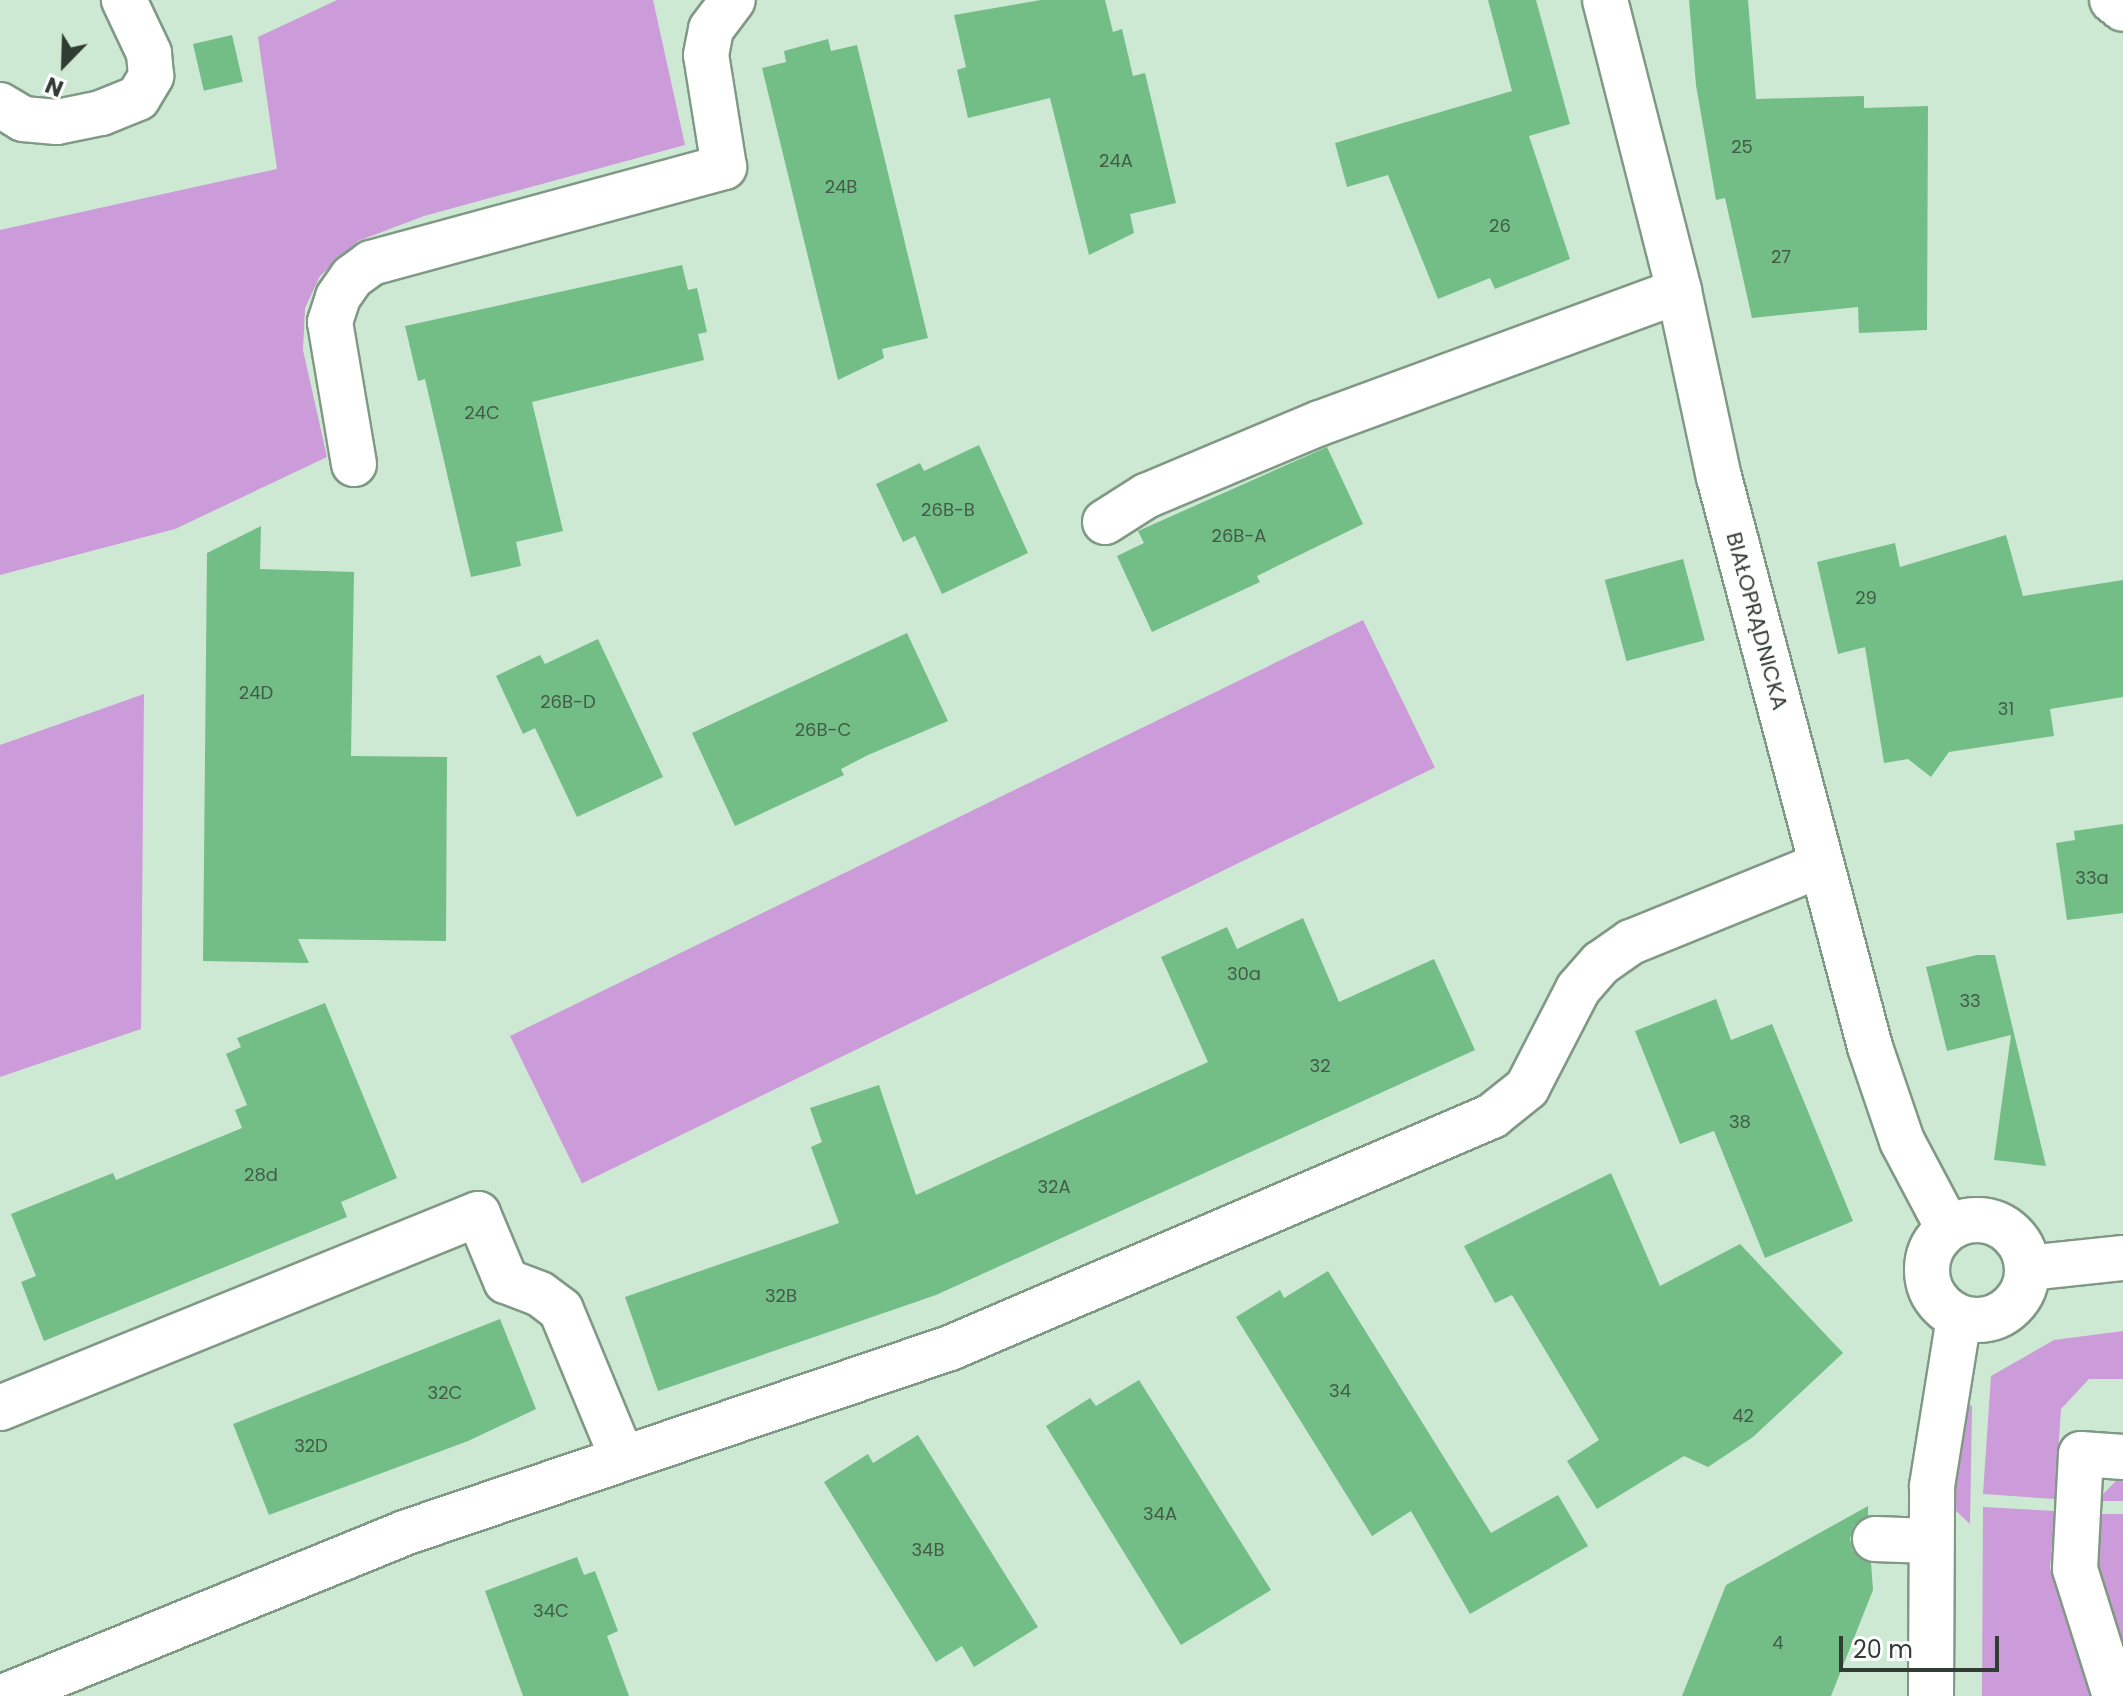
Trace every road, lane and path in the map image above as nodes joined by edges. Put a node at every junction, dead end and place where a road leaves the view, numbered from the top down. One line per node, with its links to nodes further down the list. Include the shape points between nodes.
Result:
1 (124, 0): 6 (street, via 149,53 151,76 138,98 57,122 23,119)
2 (733, 0): 8 (street, via 711,29 706,55 724,167 371,263 352,277 330,322)
3 (1605, 0): 7 (street, BIAŁOPRĄDNICKA)
4 (2112, 0): 5 (street)
5 (2123, 9)
6 (0, 105)
7 (1679, 291): 9 (street, via 1320,423 1146,496); 10 (street, BIAŁOPRĄDNICKA, via 1719,477)
8 (354, 464)
9 (1105, 522)
10 (1821, 865): 11 (street, BIAŁOPRĄDNICKA, via 1889,1109); 16 (street, via 1631,942 1601,963 1578,989 1527,1088 1492,1116 950,1348 842,1388)
11 (1948, 1228): 13 (street, via 1974,1220 2000,1225 2020,1243); 14 (street, via 1931,1249 1927,1276 1937,1302)
12 (2123, 1258): 13 (street)
13 (2028, 1268): 14 (street, via 2022,1293 2007,1311 1984,1321)
14 (1959, 1318): 19 (street, via 1937,1431)
15 (0, 1408): 16 (street, via 478,1214 506,1281 561,1310)
16 (621, 1455): 20 (street, via 404,1533)
17 (2123, 1457): 22 (street, via 2081,1454 2075,1569)
18 (1875, 1539): 19 (street)
19 (1930, 1541): 21 (street)
20 (5, 1696)
21 (1931, 1696)
22 (2115, 1696)

